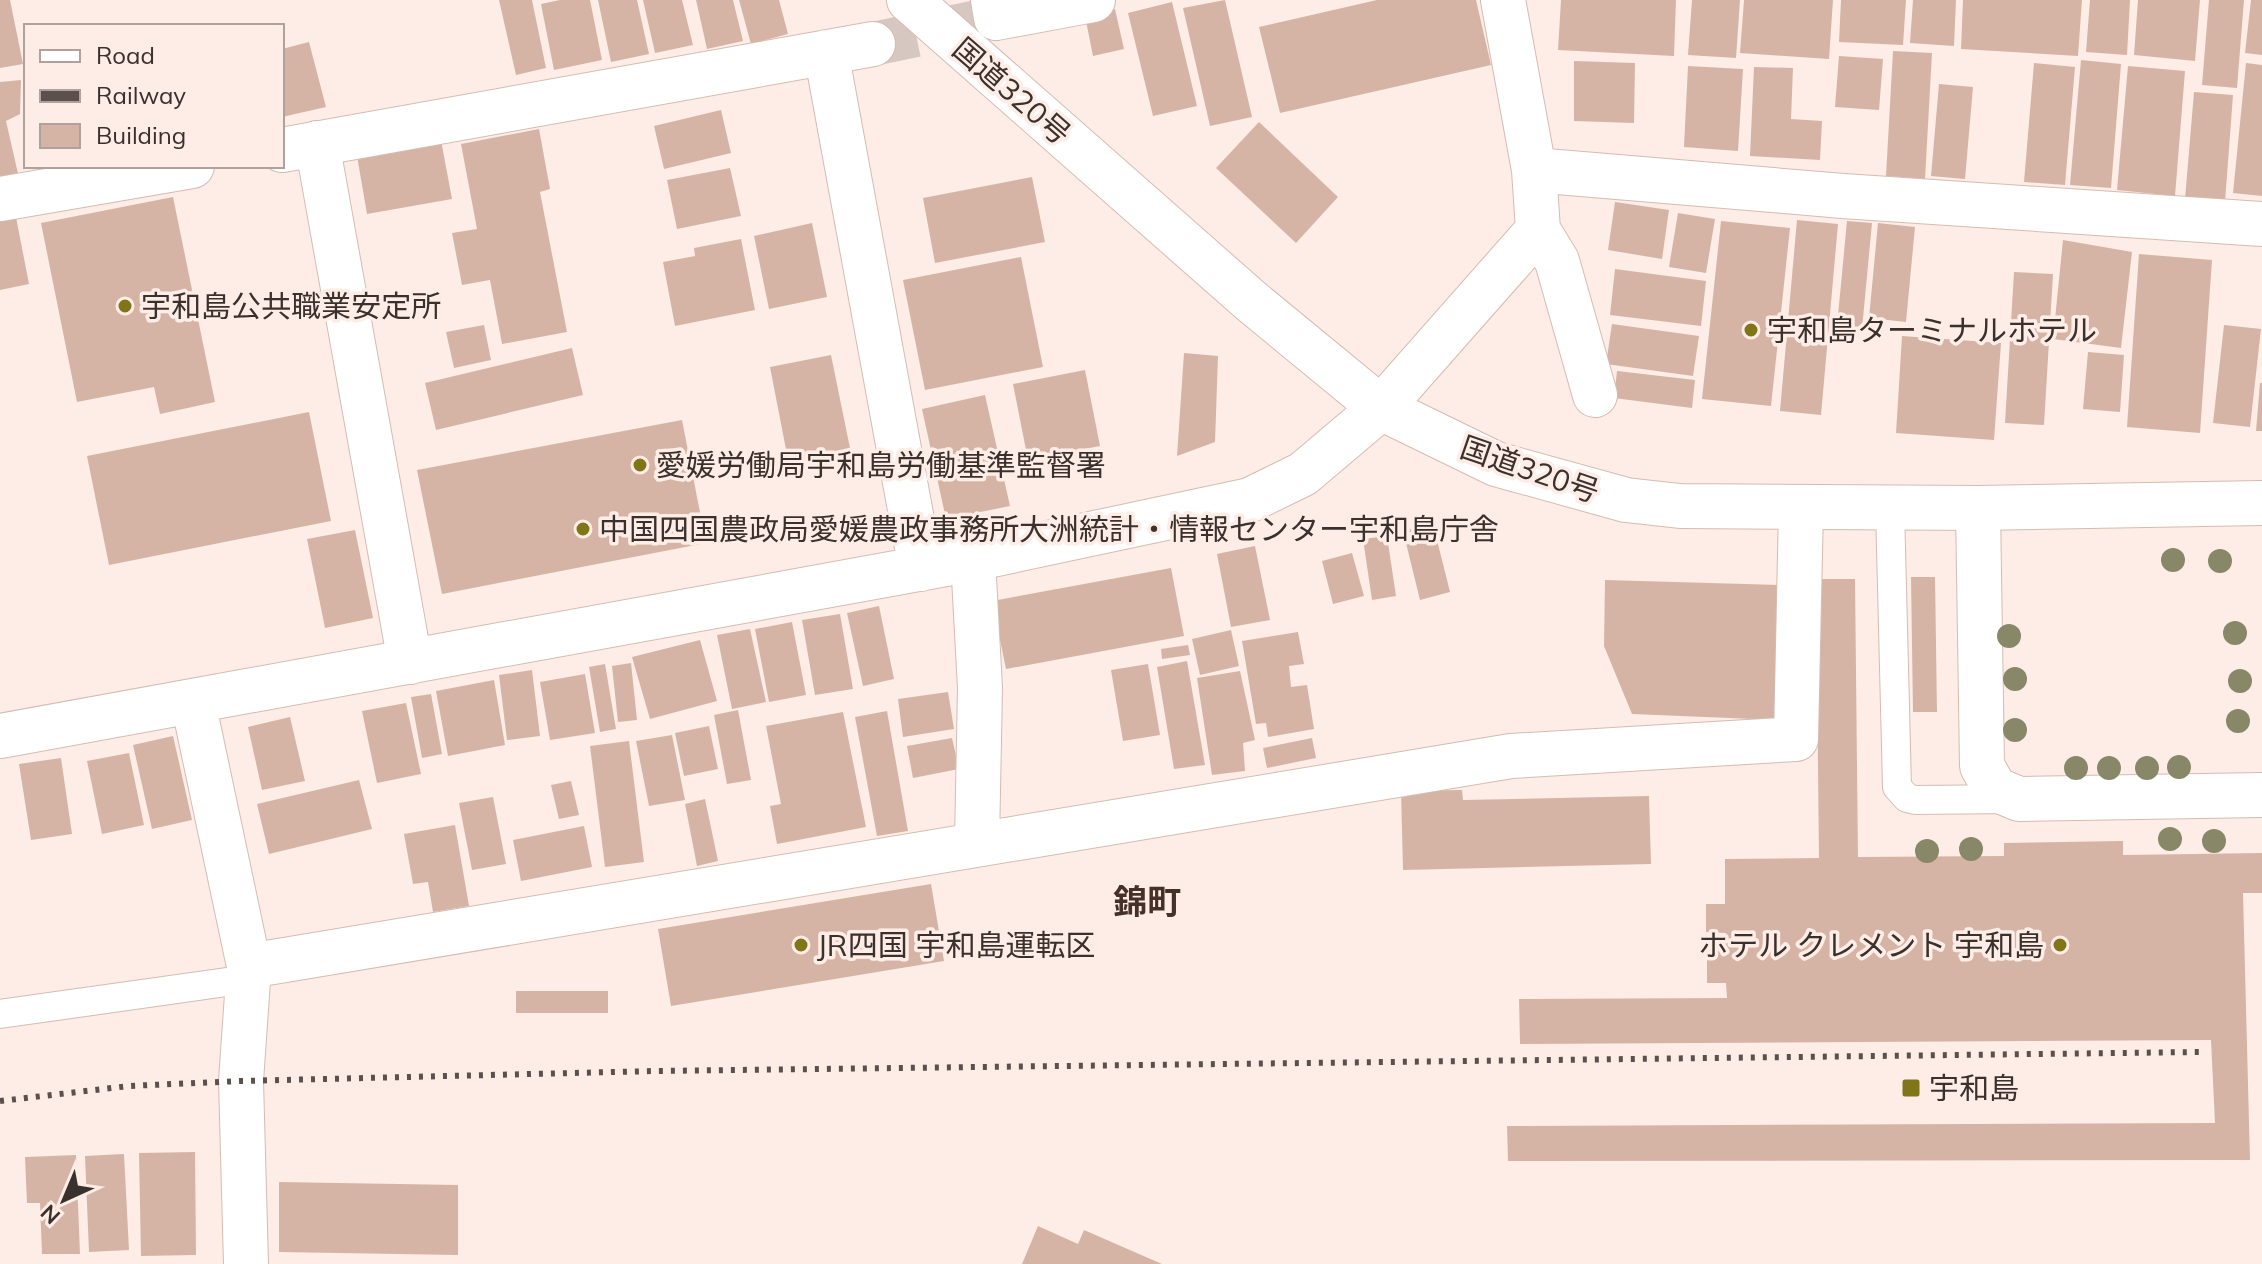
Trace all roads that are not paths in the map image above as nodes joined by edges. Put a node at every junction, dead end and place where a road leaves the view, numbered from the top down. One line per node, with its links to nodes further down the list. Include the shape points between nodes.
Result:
1 (909, 0): 14 (main road, 国道320号, via 1251,301)
2 (993, 0): 3 (main road, via 996,18)
3 (1093, 0)
4 (1503, 0): 9 (main road)
5 (873, 44): 6 (main road)
6 (826, 52): 7 (main road); 20 (main road)
7 (299, 147): 21 (main road)
8 (180, 168): 10 (main road)
9 (1534, 170): 11 (main road); 12 (main road)
10 (0, 199)
11 (2262, 224)
12 (1538, 230): 13 (main road, via 1557,261); 14 (main road)
13 (1595, 395)
14 (1381, 408): 16 (main road, 国道320号, via 1496,464 1574,488 1680,506); 19 (main road, via 1303,474 1250,500)
15 (2262, 503): 18 (main road, 国道320号)
16 (1801, 508): 17 (main road, 国道320号); 26 (main road, via 1796,739 1511,756)
17 (1890, 508): 18 (main road, 国道320号); 24 (lane, via 1897,787 1915,800)
18 (1978, 508): 24 (main road, via 1982,766 1995,789)
19 (973, 559): 20 (main road); 26 (main road, via 980,688)
20 (921, 569): 21 (main road)
21 (410, 662): 22 (main road)
22 (193, 702): 23 (main road); 27 (main road)
23 (0, 736)
24 (2019, 799): 25 (main road)
25 (2262, 799)
26 (977, 842): 27 (main road)
27 (248, 973): 28 (lane); 29 (main road, via 241,1081)
28 (0, 1014)
29 (246, 1264)

